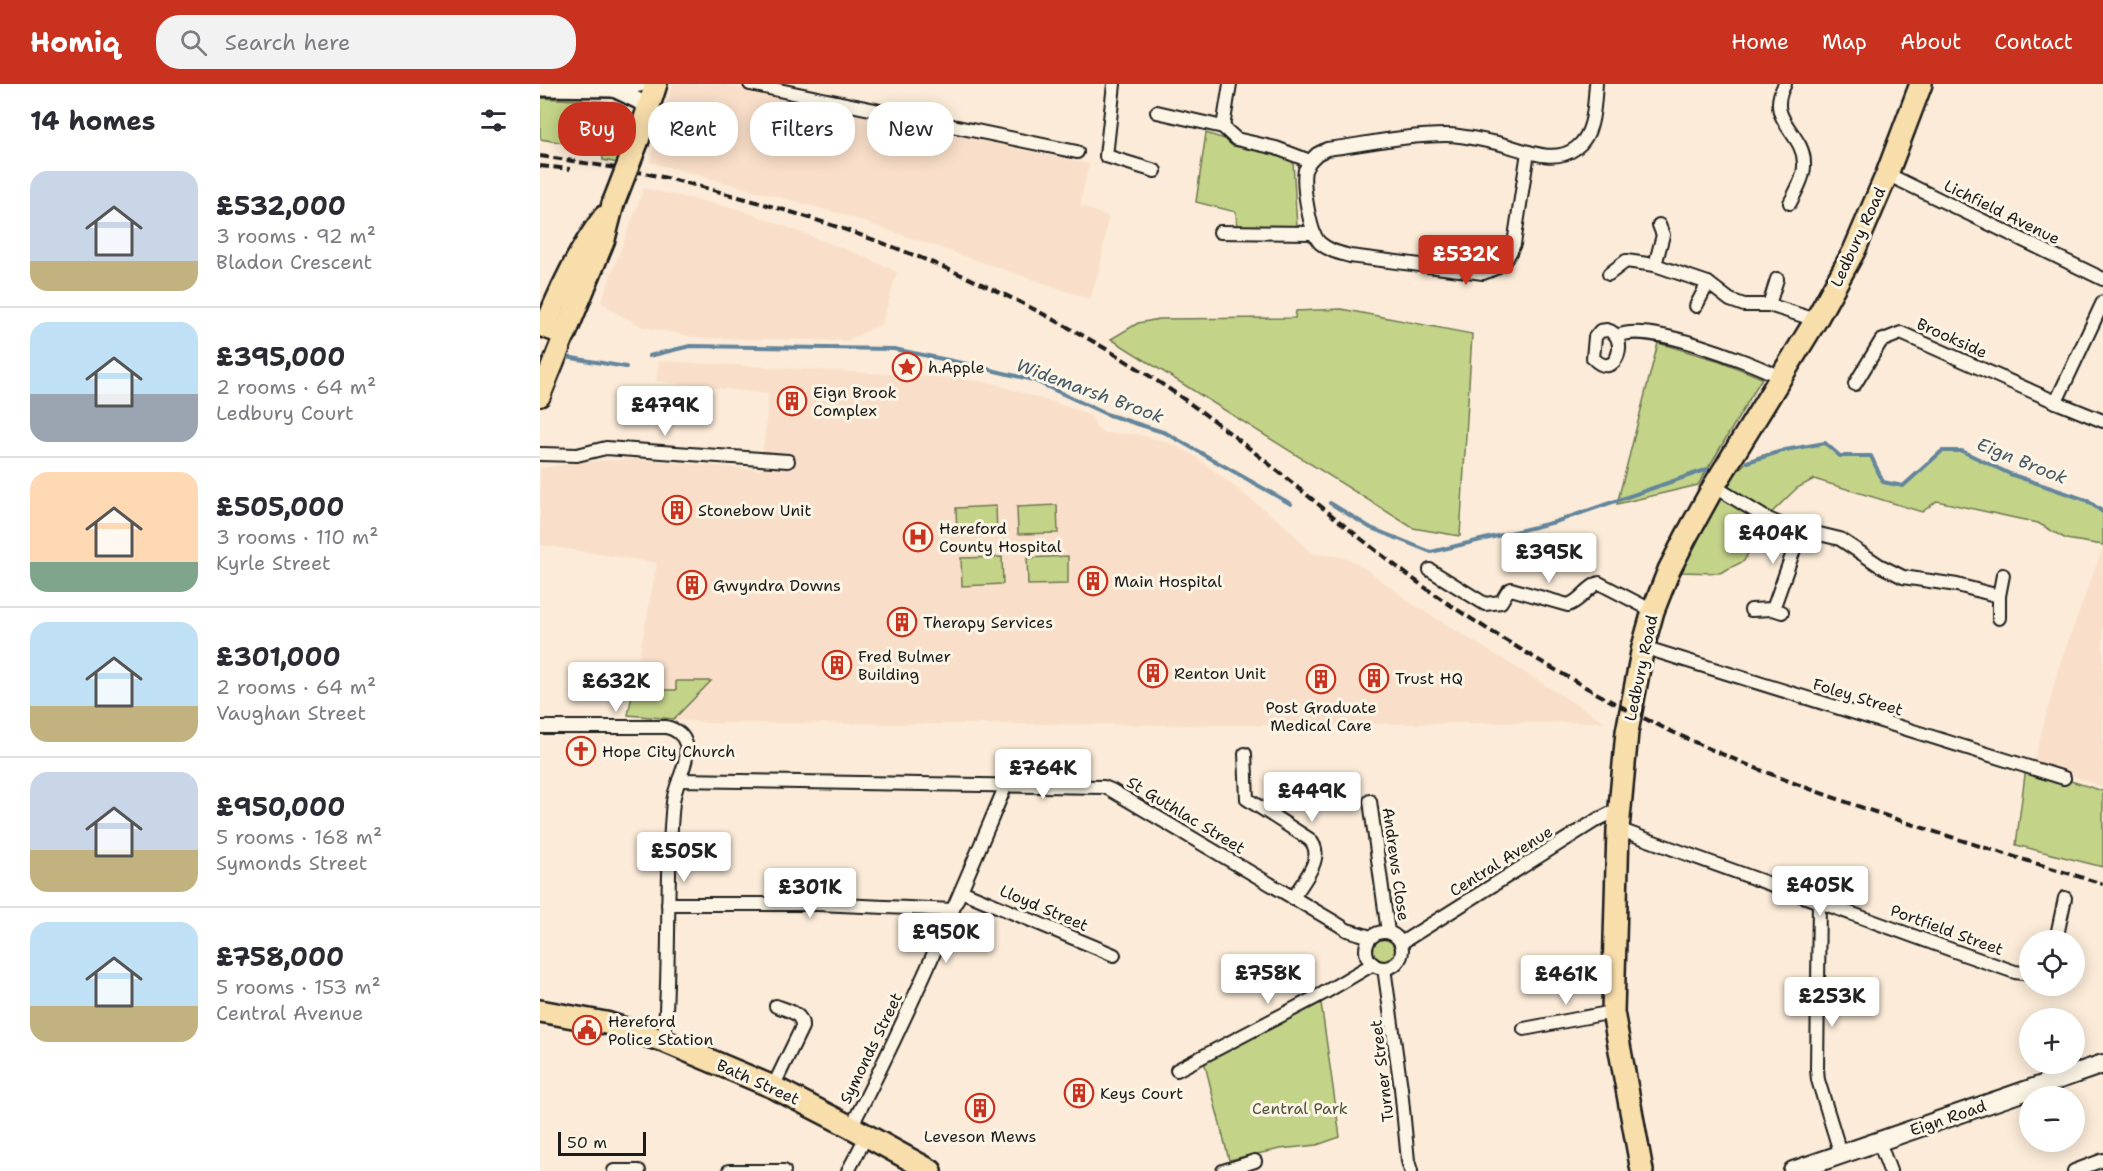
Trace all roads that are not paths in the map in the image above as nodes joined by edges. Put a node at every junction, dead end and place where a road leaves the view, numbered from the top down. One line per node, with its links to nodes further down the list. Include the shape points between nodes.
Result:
1 (640, 84): 10 (street)
2 (656, 84): 11 (highway)
3 (750, 84): 16 (street)
4 (1230, 84): 15 (street)
5 (1596, 84): 17 (street, via 1592,118 1584,141 1557,156)
6 (1785, 84): 21 (street, via 1779,100 1780,112 1804,163)
7 (1921, 84): 20 (highway, Ledbury Road)
8 (1115, 85): 19 (street, via 1106,156)
9 (540, 88): 10 (street)
10 (614, 89): 12 (street)
11 (650, 102)
12 (648, 106)
13 (648, 109): 34 (highway, bridge, via 604,239)
14 (1157, 112): 15 (street)
15 (1223, 127): 18 (street, via 1236,138)
16 (1077, 152)
17 (1528, 152): 18 (street, via 1496,142 1433,135 1327,149); 24 (street, via 1514,244 1509,257 1497,268 1483,273 1350,256 1330,250)
18 (1310, 161): 24 (street, via 1305,180)
19 (1155, 171)
20 (1887, 174): 28 (street, Lichfield Avenue); 33 (highway, Ledbury Road, via 1854,251)
21 (1790, 203)
22 (1659, 225): 25 (street, via 1663,235)
23 (1220, 232): 24 (street)
24 (1313, 233)
25 (1655, 265): 26 (street, via 1626,261); 29 (street)
26 (1609, 274)
27 (1777, 279): 31 (street)
28 (2103, 279)
29 (1708, 283): 31 (street, via 1730,300 1744,305); 32 (street)
30 (2103, 302): 39 (street)
31 (1769, 305): 33 (street)
32 (1696, 306)
33 (1816, 320): 36 (highway, Ledbury Road)
34 (551, 322): 38 (main road)
35 (1618, 336): 36 (street, via 1624,332 1677,340 1730,355)
36 (1780, 377): 43 (highway, Ledbury Road)
37 (1855, 384): 39 (street, Brookside, via 1881,341 1901,333)
38 (540, 396)
39 (2056, 402): 40 (street, Brookside)
40 (2103, 421)
41 (540, 454): 42 (street, via 577,455 606,448)
42 (788, 461)
43 (1717, 481): 44 (street, via 1766,518); 49 (highway, Ledbury Road, via 1669,570)
44 (1801, 530): 47 (street, via 1840,539 1903,577); 48 (street, via 1777,611)
45 (1430, 570): 49 (street, via 1485,604 1502,602 1511,590 1568,606 1599,583)
46 (2003, 575): 47 (street)
47 (1999, 596): 50 (street)
48 (1751, 610)
49 (1653, 611): 51 (highway, Ledbury Road)
50 (1999, 618)
51 (1643, 647): 54 (street, Foley Street); 58 (highway, Ledbury Road, via 1627,732)
52 (540, 727): 55 (street, via 674,729 686,742)
53 (1245, 754): 60 (street, via 1247,799 1309,838 1317,850 1313,865)
54 (2064, 778)
55 (679, 780): 56 (street, St Guthlac Street); 63 (street, via 673,799)
56 (1006, 784): 59 (street, Symonds Street); 60 (street, St Guthlac Street, via 1111,790)
57 (1371, 801): 66 (street, Andrews Close)
58 (1618, 819): 62 (street, Portfield Street); 68 (street, Central Avenue, via 1595,821); 74 (highway, Ledbury Road)
59 (961, 891): 64 (street, Symonds Street); 69 (street, Lloyd Street)
60 (1293, 898): 67 (street, St Guthlac Street, via 1347,930)
61 (2065, 898): 65 (street)
62 (1819, 901): 71 (street, Portfield Street); 84 (street, via 1816,1069)
63 (668, 904): 64 (street, via 818,904); 78 (street)
64 (953, 910): 82 (street, Symonds Street, via 884,1062)
65 (2058, 930)
66 (1388, 932): 67 (street); 68 (street)
67 (1371, 937): 70 (street, via 1366,954)
68 (1401, 943): 70 (street, via 1399,960 1390,967)
69 (1114, 955)
70 (1378, 966): 80 (street); 94 (street, Turner Street, via 1400,1077)
71 (2019, 973)
72 (776, 1006): 81 (street, via 803,1021)
73 (540, 1011): 76 (highway, Bath Street)
74 (1613, 1012): 77 (street); 95 (highway, Ledbury Road)
75 (540, 1016): 76 (highway)
76 (564, 1016): 78 (highway, Bath Street, via 606,1023)
77 (1524, 1029)
78 (664, 1041): 81 (highway, Bath Street)
79 (2103, 1064): 83 (main road, Eign Road)
80 (1178, 1070)
81 (773, 1088): 82 (highway, Bath Street)
82 (859, 1131): 91 (street, Symonds Street); 92 (highway, Bath Street)
83 (1879, 1142): 84 (main road, Eign Road); 97 (street)
84 (1841, 1155): 96 (main road, Eign Road)
85 (2103, 1160): 98 (street)
86 (1255, 1161): 93 (street)
87 (614, 1171): 88 (street)
88 (639, 1171)
89 (729, 1171): 90 (street)
90 (784, 1171)
91 (848, 1171)
92 (932, 1171)
93 (1223, 1171)
94 (1411, 1171)
95 (1642, 1171)
96 (1793, 1171)
97 (1890, 1171)
98 (2074, 1171)

